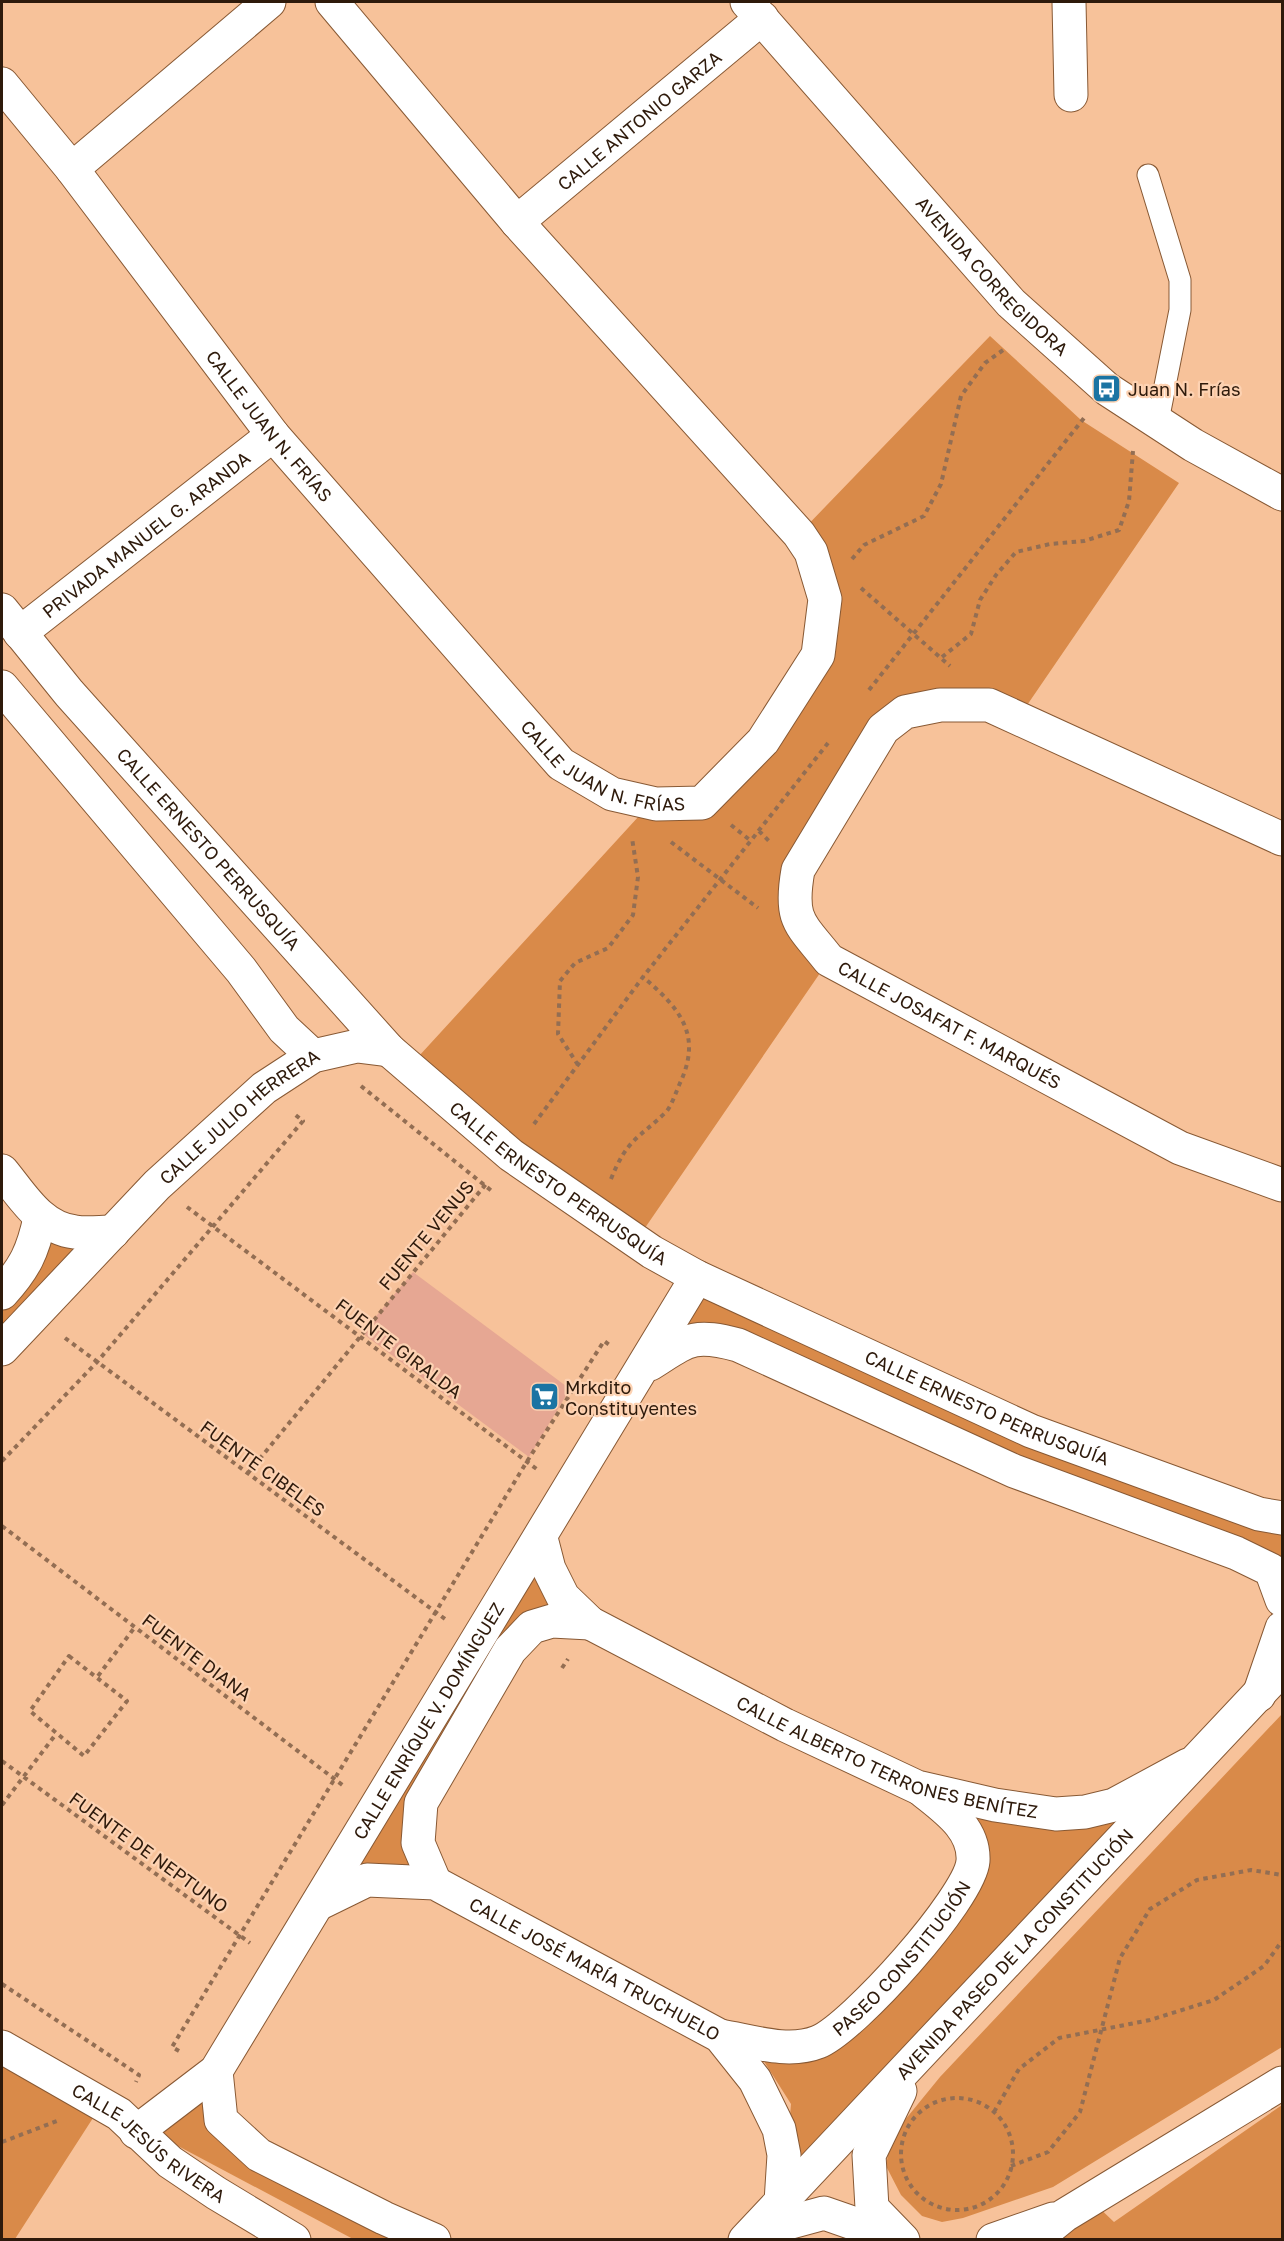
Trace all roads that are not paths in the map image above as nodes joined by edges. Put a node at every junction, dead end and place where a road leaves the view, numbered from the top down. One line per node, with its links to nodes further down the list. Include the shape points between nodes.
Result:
1 (269, 2): 7 (street)
2 (332, 2): 9 (street, CALLE JUAN N. FRÍAS)
3 (1070, 2): 6 (street)
4 (755, 10): 9 (street, CALLE ANTONIO GARZA); 10 (street, AVENIDA CORREGIDORA, via 1011,303 1107,389)
5 (2, 84): 7 (street, CALLE JUAN N. FRÍAS)
6 (1071, 95)
7 (72, 169): 11 (street, CALLE JUAN N. FRÍAS)
8 (1148, 175): 10 (lane, via 1180,280 1180,310)
9 (517, 222): 11 (street, CALLE JUAN N. FRÍAS, via 799,534 811,552 825,599 818,655 763,741 702,803 656,804 612,794 561,764)
10 (1153, 418): 12 (street, AVENIDA CORREGIDORA)
11 (273, 435): 13 (street, PRIVADA MANUEL G. ARANDA)
12 (1282, 494)
13 (11, 621): 16 (street, CALLE ERNESTO PERRUSQUÍA, via 69,693)
14 (2, 687): 17 (street, via 241,970 284,1029)
15 (1282, 839): 19 (street, CALLE JOSAFAT F. MARQUÉS, via 989,705 940,705 905,712 883,729 798,870 794,895 796,919 829,960 1180,1148)
16 (389, 1050): 17 (street, CALLE JULIO HERRERA, via 357,1046); 22 (street, CALLE ERNESTO PERRUSQUÍA, via 511,1155 652,1252)
17 (313, 1056): 21 (street, CALLE JULIO HERRERA, via 264,1088 157,1185)
18 (2, 1171): 20 (street)
19 (1282, 1185)
20 (40, 1218): 21 (street, via 76,1233); 23 (street, via 22,1271)
21 (113, 1232): 24 (street, CALLE JULIO HERRERA)
22 (698, 1277): 25 (street, CALLE ENRÍQUE V. DOMÍNGUEZ); 26 (street, CALLE ERNESTO PERRUSQUÍA, via 1031,1431 1259,1514)
23 (2, 1293)
24 (2, 1349)
25 (645, 1366): 27 (street, CALLE ENRÍQUE V. DOMÍNGUEZ); 28 (street, via 685,1342 708,1337 738,1345 1014,1471 1236,1552 1271,1570)
26 (1282, 1518)
27 (541, 1538): 29 (street, via 549,1569 563,1597); 36 (street, CALLE ENRÍQUE V. DOMÍNGUEZ)
28 (1282, 1600)
29 (590, 1623): 34 (street, CALLE ALBERTO TERRONES BENÍTEZ, via 785,1725); 35 (street, CALLE ENRÍQUE V. DOMÍNGUEZ, via 552,1621 532,1627 510,1650 421,1803 418,1843)
30 (1282, 1628): 32 (street)
31 (1282, 1669): 32 (street, AVENIDA PASEO DE LA CONSTITUCIÓN)
32 (1259, 1695): 33 (street, AVENIDA PASEO DE LA CONSTITUCIÓN)
33 (1193, 1763): 34 (street, CALLE ALBERTO TERRONES BENÍTEZ, via 1114,1805 1085,1812 1056,1814 1015,1808); 39 (street, AVENIDA PASEO DE LA CONSTITUCIÓN)
34 (917, 1787): 37 (street, PASEO CONSTITUCIÓN, via 956,1816 970,1842 973,1860 968,1876 942,1918 838,2032 799,2048)
35 (435, 1882): 36 (street, via 367,1880); 37 (street, CALLE JOSÉ MARÍA TRUCHUELO)
36 (318, 1904): 40 (street, CALLE ENRÍQUE V. DOMÍNGUEZ)
37 (720, 2036): 43 (street, CALLE JOSÉ MARÍA TRUCHUELO, via 755,2080 779,2128 784,2155)
38 (2, 2047): 42 (street, CALLE JESÚS RIVERA)
39 (916, 2059): 43 (street, AVENIDA PASEO DE LA CONSTITUCIÓN); 50 (street, via 869,2155 872,2208)
40 (216, 2071): 42 (street, CALLE ENRÍQUE V. DOMÍNGUEZ); 46 (street, via 221,2120 259,2155)
41 (1282, 2083): 44 (street)
42 (119, 2117): 45 (street, CALLE JESÚS RIVERA, via 170,2162)
43 (781, 2202): 47 (street, AVENIDA PASEO DE LA CONSTITUCIÓN)
44 (1065, 2215): 51 (street); 52 (street)
45 (294, 2240)
46 (434, 2240)
47 (745, 2240)
48 (756, 2240): 49 (street, via 769,2228 824,2213 873,2230)
49 (874, 2240)
50 (903, 2240)
51 (993, 2240)
52 (1034, 2240)

